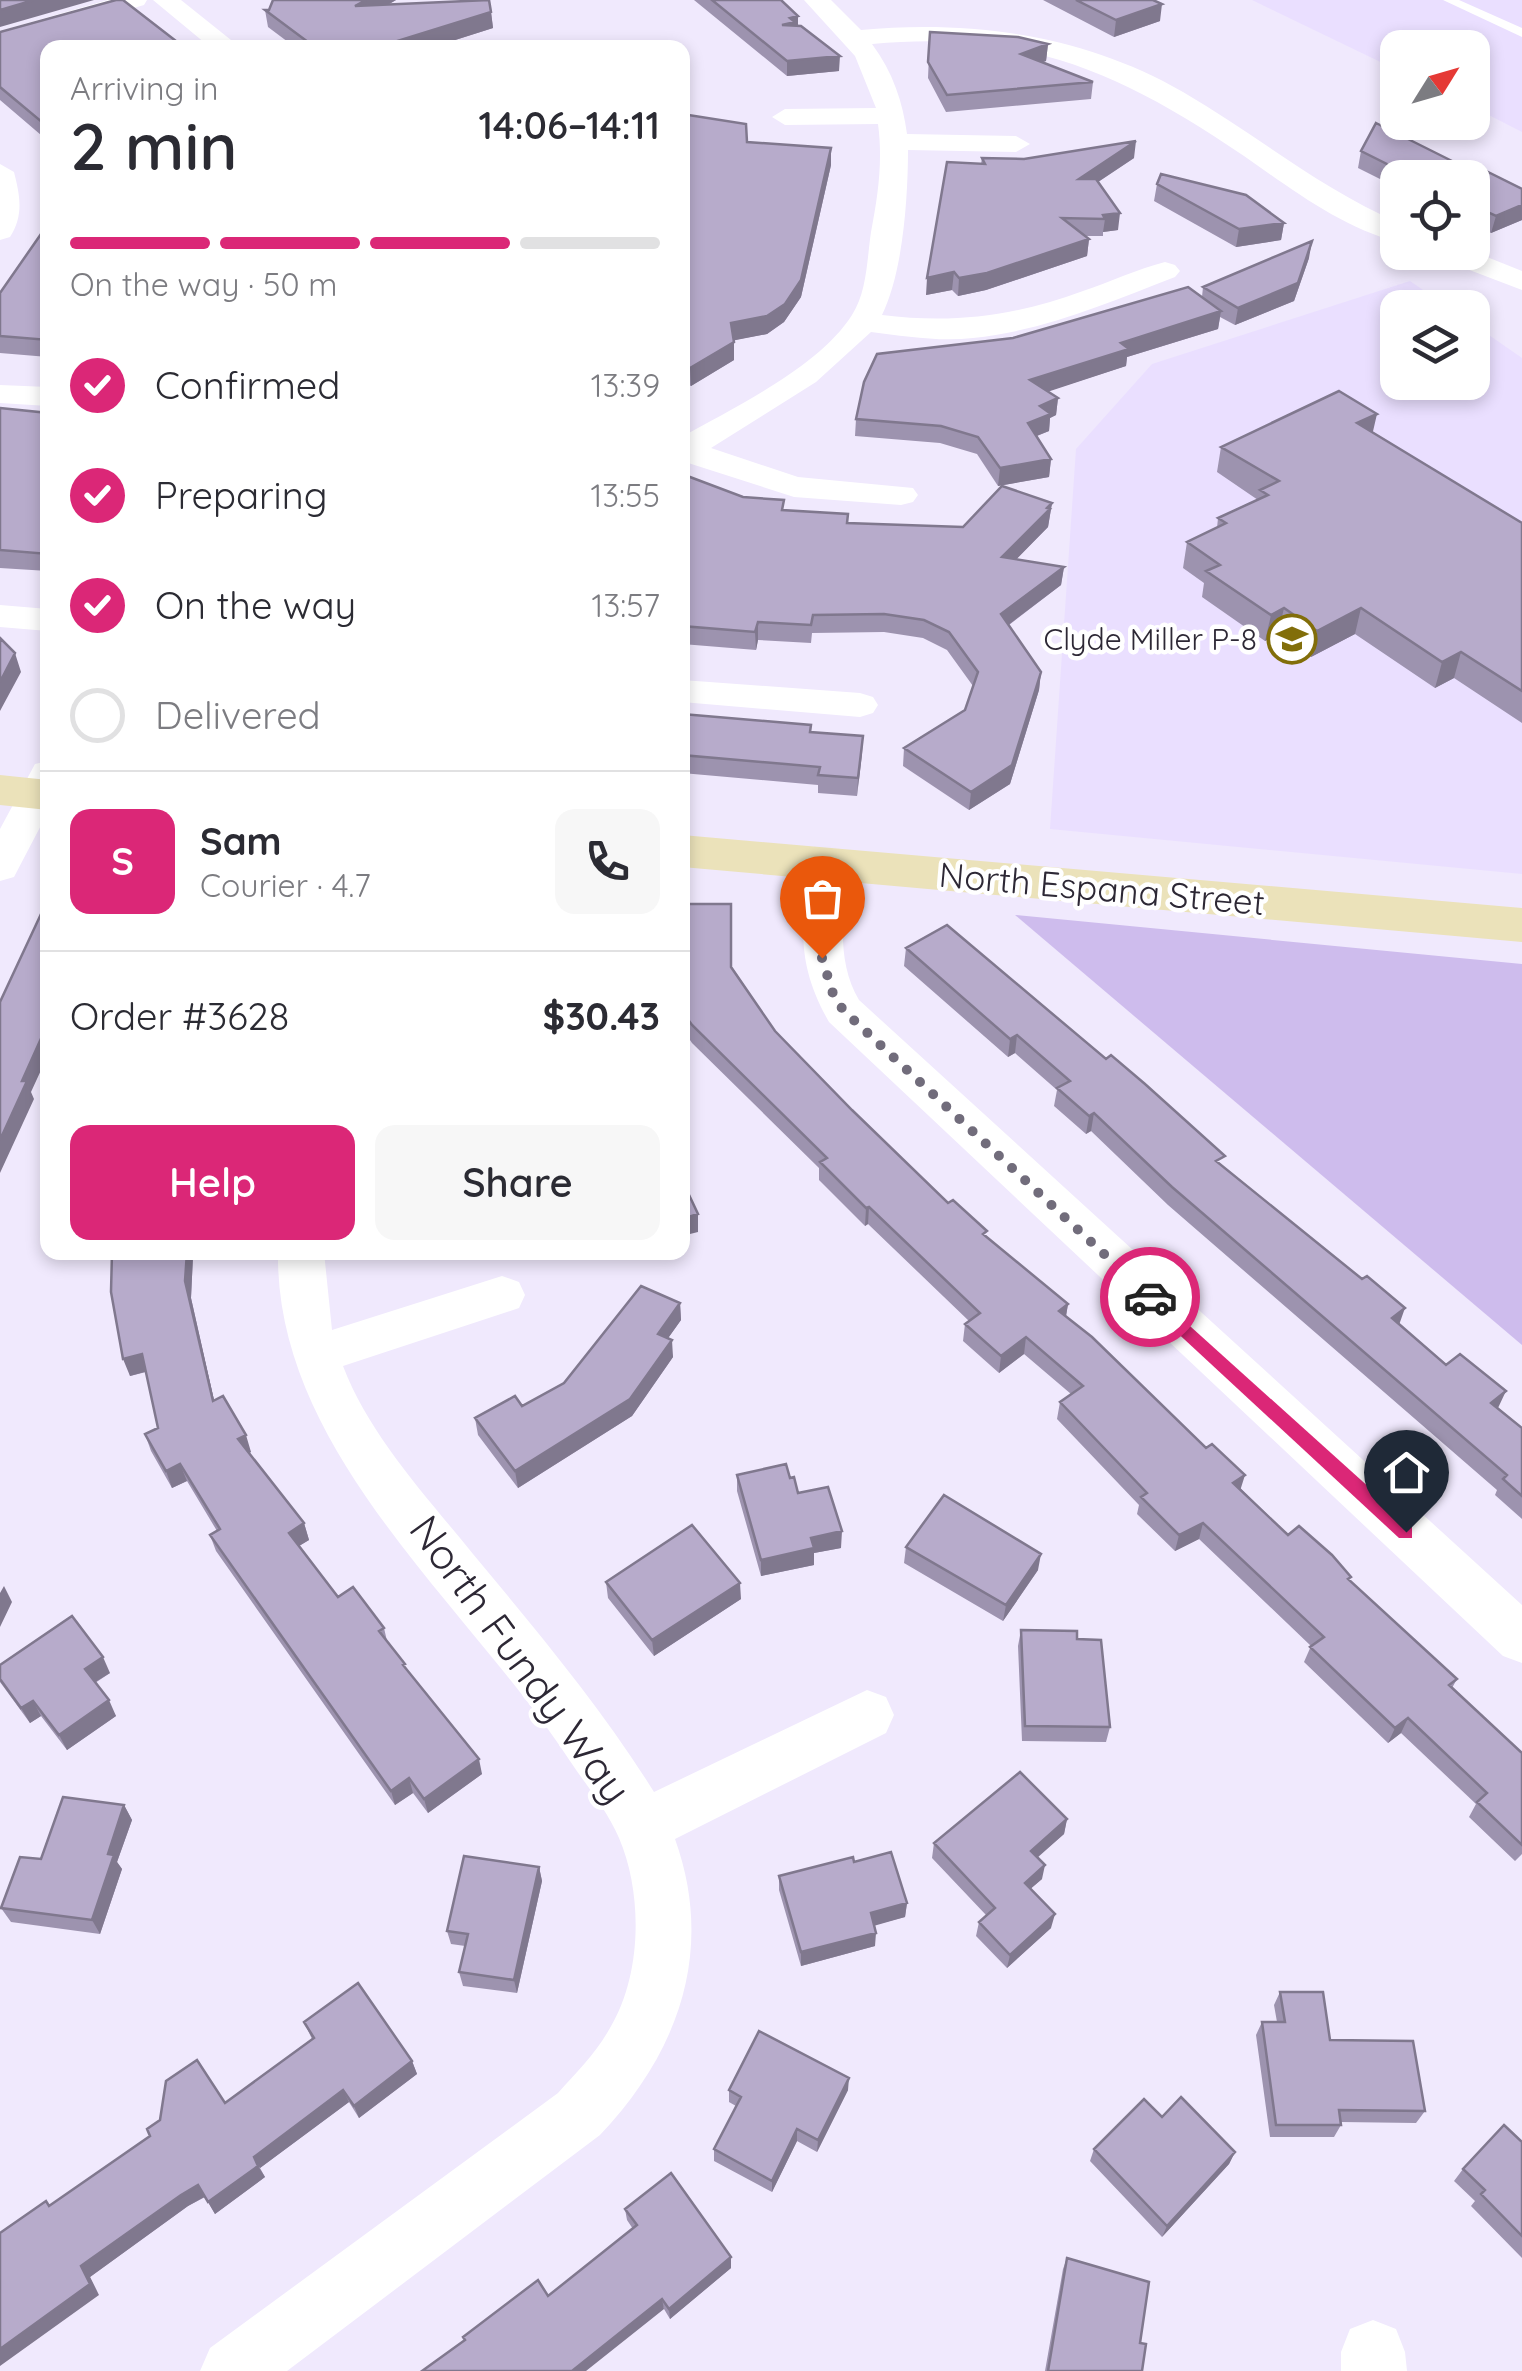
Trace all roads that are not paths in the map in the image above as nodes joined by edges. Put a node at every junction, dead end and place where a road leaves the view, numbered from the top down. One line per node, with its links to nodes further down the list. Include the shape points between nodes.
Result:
1 (135, 0): 7 (street)
2 (165, 0): 8 (street)
3 (816, 0): 6 (street)
4 (1448, 0): 5 (lane)
5 (1522, 32)
6 (856, 38): 10 (street, via 881,76); 13 (street, via 975,32 1094,60 1176,99)
7 (0, 39)
8 (218, 40)
9 (785, 117): 10 (street)
10 (895, 129): 11 (street); 18 (street, via 886,233)
11 (1016, 144)
12 (0, 172): 14 (street, via 8,204)
13 (1380, 225)
14 (0, 231)
15 (1490, 268): 17 (street)
16 (1164, 271): 18 (street, via 977,328)
17 (1522, 281)
18 (863, 322): 21 (street, via 801,377)
19 (0, 394): 20 (street)
20 (40, 397)
21 (690, 446)
22 (690, 452): 23 (street, via 794,487)
23 (902, 495)
24 (0, 616): 25 (street)
25 (40, 619)
26 (690, 692): 27 (street)
27 (860, 705)
28 (33, 788): 31 (street)
29 (690, 853): 30 (street, North Espana Street)
30 (830, 865): 32 (street, North Espana Street); 36 (street, via 822,958 844,1011)
31 (0, 868)
32 (1522, 924)
33 (301, 1260): 35 (street, North Fundy Way)
34 (502, 1295): 35 (street)
35 (315, 1355): 38 (street, North Fundy Way, via 336,1404 394,1489 585,1734)
36 (1522, 1639)
37 (867, 1714): 38 (street)
38 (642, 1826): 39 (street, North Fundy Way, via 665,1920 660,1974 641,2030 615,2076 579,2114)
39 (233, 2371)

